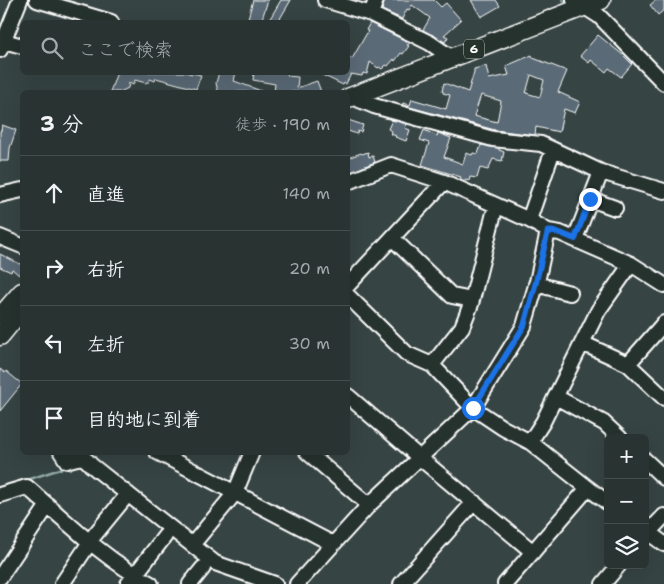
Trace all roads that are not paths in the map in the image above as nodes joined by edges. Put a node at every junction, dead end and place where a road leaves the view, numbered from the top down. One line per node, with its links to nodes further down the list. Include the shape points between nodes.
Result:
1 (20, 0): 8 (street)
2 (37, 0): 7 (street)
3 (325, 0): 6 (street)
4 (376, 0): 6 (street)
5 (586, 2): 10 (main road, 6); 11 (street)
6 (370, 14): 10 (street, via 430,43)
7 (104, 20)
8 (2, 45): 9 (street)
9 (20, 46)
10 (452, 58): 12 (main road, 6)
11 (664, 83)
12 (350, 98): 13 (street, via 493,139 541,144)
13 (553, 150): 14 (street); 23 (street)
14 (601, 172): 18 (street); 20 (street)
15 (350, 181): 16 (street, via 391,165)
16 (444, 182): 21 (street); 26 (street)
17 (20, 191): 19 (street)
18 (664, 191)
19 (0, 196)
20 (590, 199): 22 (street); 27 (street)
21 (496, 205): 23 (street); 36 (street)
22 (615, 208)
23 (530, 220): 24 (street)
24 (548, 231): 27 (street); 31 (street)
25 (0, 237): 28 (street)
26 (392, 238): 30 (street); 36 (street, via 452,296)
27 (575, 239): 29 (street)
28 (20, 245)
29 (631, 264): 32 (street); 41 (street, via 598,311)
30 (350, 283)
31 (536, 284): 33 (street); 47 (street, via 524,326)
32 (664, 285)
33 (570, 293)
34 (20, 294): 38 (main road)
35 (350, 298): 43 (street, via 407,354)
36 (472, 300): 43 (street, via 462,327)
37 (20, 311): 40 (main road)
38 (0, 317)
39 (664, 323): 42 (street)
40 (0, 336)
41 (582, 344): 42 (street); 44 (street)
42 (628, 364): 46 (street)
43 (432, 365): 47 (street)
44 (556, 397): 48 (street, via 604,423); 49 (street)
45 (350, 398): 55 (street)
46 (664, 398)
47 (473, 408): 49 (street); 55 (street)
48 (616, 434)
49 (530, 442): 58 (street)
50 (63, 455): 54 (street, via 68,461)
51 (163, 455): 60 (street)
52 (251, 455): 60 (street)
53 (310, 455): 65 (street)
54 (89, 456): 59 (street, via 91,465)
55 (420, 458): 63 (street); 65 (street)
56 (649, 464): 57 (street)
57 (664, 478)
58 (588, 488): 62 (street); 74 (street)
59 (128, 494): 70 (street); 73 (street)
60 (235, 494): 71 (street); 73 (street)
61 (0, 496): 64 (street, via 27,487)
62 (604, 500)
63 (474, 502): 74 (street); 85 (street)
64 (48, 505): 70 (street); 77 (street)
65 (368, 505): 71 (street)
66 (664, 516): 67 (street)
67 (649, 530)
68 (649, 535): 72 (street)
69 (165, 536): 78 (street)
70 (90, 542): 78 (street); 80 (street)
71 (333, 544): 84 (street)
72 (664, 544)
73 (192, 545): 79 (street, via 215,563)
74 (533, 552): 86 (street)
75 (203, 568): 82 (street)
76 (616, 569): 87 (street)
77 (0, 577)
78 (131, 580): 81 (street)
79 (253, 581): 83 (street)
80 (62, 584)
81 (151, 584)
82 (190, 584)
83 (275, 584)
84 (297, 584)
85 (401, 584)
86 (504, 584)
87 (603, 584)

